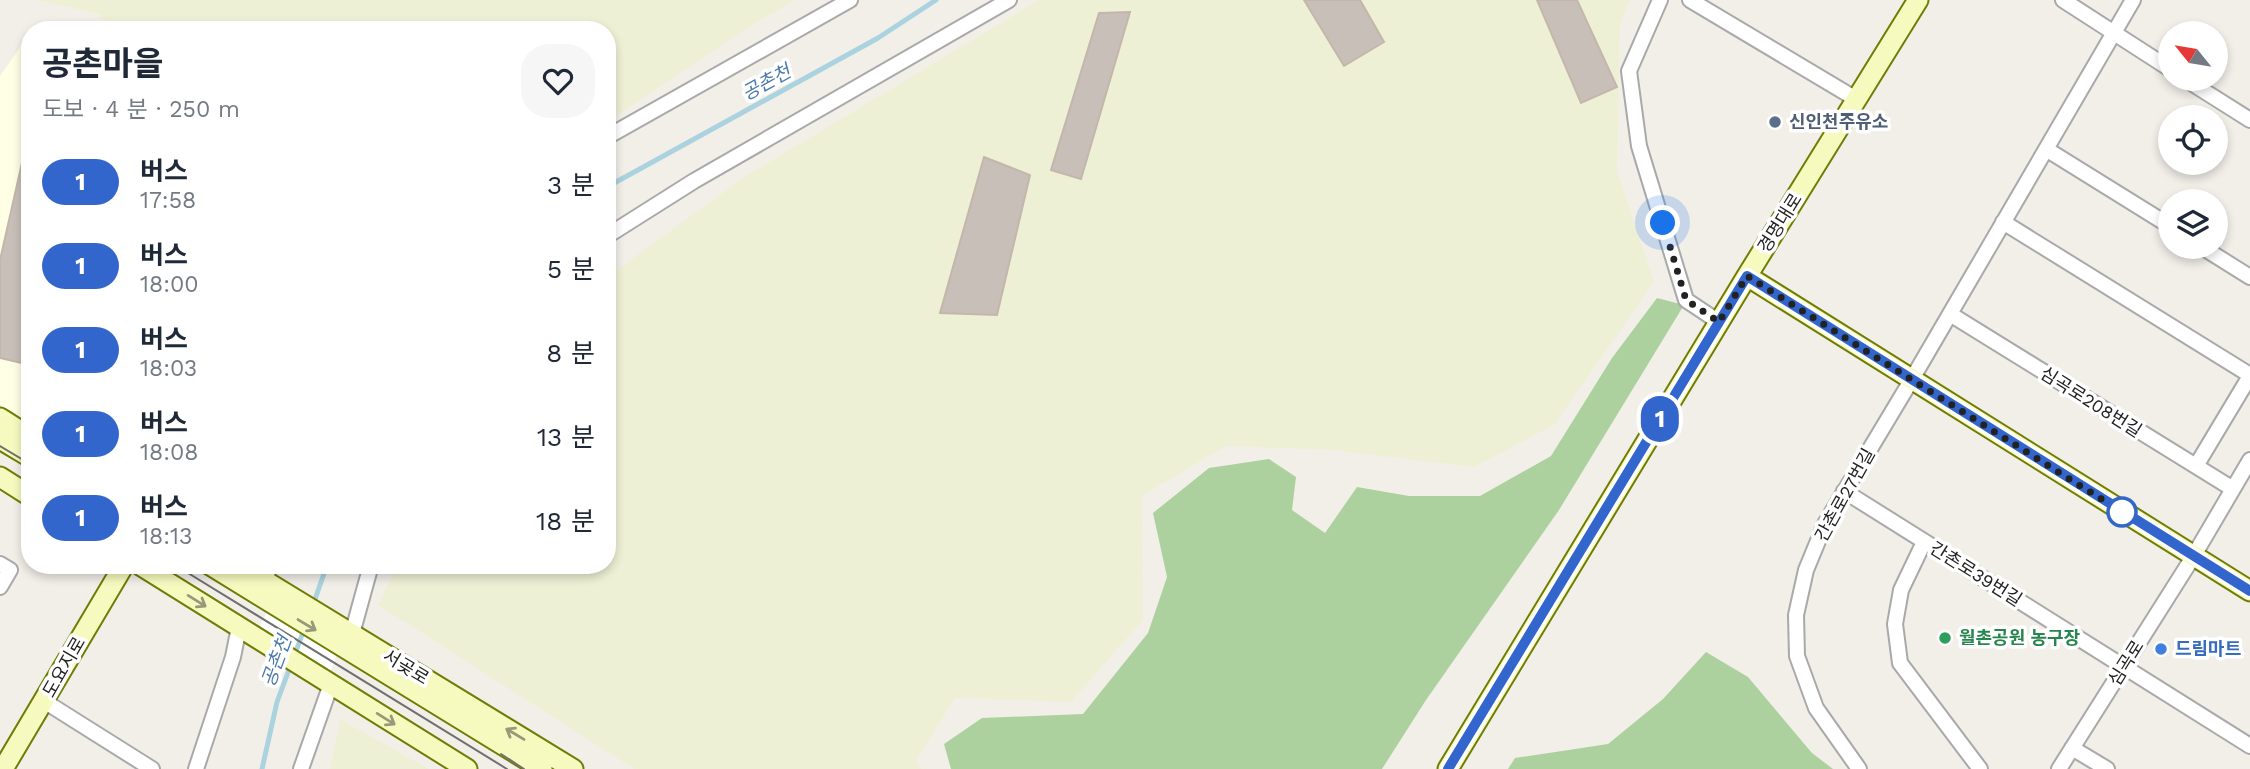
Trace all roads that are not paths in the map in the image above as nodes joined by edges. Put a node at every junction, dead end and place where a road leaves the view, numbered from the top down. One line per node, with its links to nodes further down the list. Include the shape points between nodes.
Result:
1 (850, 0): 13 (street)
2 (1009, 0): 17 (street)
3 (1660, 0): 22 (street, via 1629,71 1639,146 1686,300)
4 (1690, 0): 11 (street)
5 (1918, 0): 11 (street, 경명대로)
6 (2063, 0): 8 (street)
7 (2133, 0): 8 (street)
8 (2113, 33): 9 (street); 14 (street)
9 (2158, 61)
10 (2204, 91): 12 (street)
11 (1856, 99): 19 (street, 경명대로)
12 (2250, 120)
13 (616, 132)
14 (2046, 149): 15 (street); 16 (street)
15 (2158, 219)
16 (2003, 222): 21 (street); 23 (street)
17 (616, 230)
18 (2222, 259): 20 (street)
19 (1747, 276): 22 (street, 경명대로); 24 (street)
20 (2250, 276)
21 (1950, 314): 24 (street); 30 (street, 심곡로208번길)
22 (1719, 322): 60 (street, 경명대로)
23 (2250, 376): 30 (street)
24 (1912, 379): 34 (street, 간촌로27번길); 36 (street)
25 (0, 418): 26 (street)
26 (21, 431)
27 (0, 439): 28 (street)
28 (21, 452)
29 (2250, 460): 32 (street, 심곡로)
30 (2196, 466): 32 (street, 심곡로208번길)
31 (0, 477): 33 (street)
32 (2233, 489): 36 (street, 심곡로)
33 (21, 490)
34 (1844, 491): 35 (street, 간촌로39번길); 61 (street, 간촌로27번길, via 1806,570 1796,615 1797,656 1816,708)
35 (1924, 542): 48 (street, 간촌로39번길); 62 (street, via 1901,590 1895,624 1900,663)
36 (2193, 556): 45 (street); 48 (street, 심곡로)
37 (0, 564): 44 (street, via 10,570)
38 (119, 574): 50 (street, 도요지로)
39 (154, 574): 46 (street, one-way to 46)
40 (239, 574): 43 (street, 서곶로)
41 (255, 574): 43 (street, 서곶로)
42 (368, 574): 47 (street)
43 (272, 584): 47 (street, 서곶로)
44 (0, 587)
45 (2250, 591)
46 (246, 632): 49 (street); 55 (street, via 233,657)
47 (347, 637): 58 (street, 서곶로); 59 (street, 서곶로, one-way to 47)
48 (2124, 666): 51 (street, 간촌로39번길); 52 (street, 심곡로)
49 (329, 683): 56 (street); 57 (street, one-way to 57)
50 (44, 701): 53 (street, 도요지로); 54 (street)
51 (2250, 746)
52 (2073, 748): 63 (street, 심곡로); 64 (street)
53 (3, 769)
54 (152, 769)
55 (196, 769)
56 (301, 769)
57 (467, 769)
58 (542, 769)
59 (573, 769)
60 (1448, 769)
61 (1859, 769)
62 (1980, 769)
63 (2059, 769)
64 (2107, 769)

